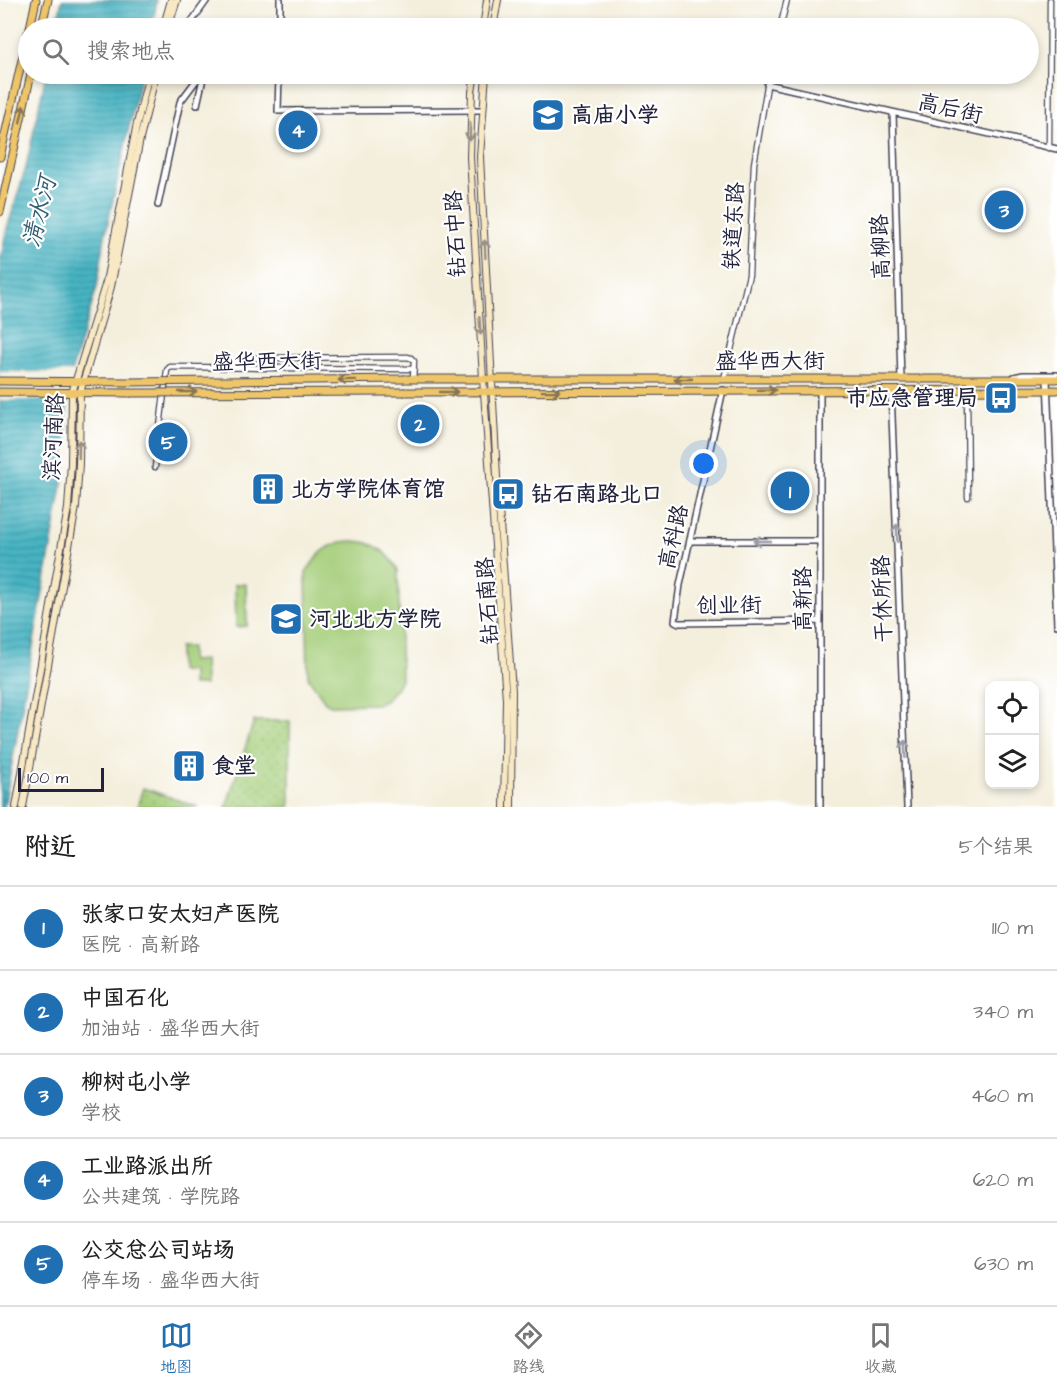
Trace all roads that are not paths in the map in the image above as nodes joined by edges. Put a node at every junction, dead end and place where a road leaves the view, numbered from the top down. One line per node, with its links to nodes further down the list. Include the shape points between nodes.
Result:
1 (36, 0): 11 (main road)
2 (48, 0): 12 (main road)
3 (171, 0): 13 (main road)
4 (177, 0): 14 (main road)
5 (207, 0): 15 (street)
6 (280, 0): 16 (street)
7 (488, 0): 17 (main road)
8 (498, 0): 18 (main road)
9 (787, 0): 19 (street)
10 (1050, 0): 34 (street)
11 (32, 18)
12 (44, 18)
13 (169, 18)
14 (171, 18)
15 (194, 18)
16 (280, 18)
17 (485, 18)
18 (495, 18)
19 (782, 18)
20 (18, 77): 36 (main road)
21 (29, 84): 38 (main road, one-way to 21)
22 (146, 84): 51 (main road, 滨河南路, via 106,282)
23 (154, 84): 51 (main road, 滨河南路, via 111,287)
24 (194, 84): 37 (street, via 180,102)
25 (200, 84): 30 (street)
26 (279, 84): 31 (street, via 278,111)
27 (474, 84): 31 (main road, 钻石中路)
28 (485, 84): 32 (main road, 钻石中路)
29 (767, 84): 33 (street, 高后街); 46 (street, 铁道东路, via 754,165 749,275)
30 (197, 105)
31 (471, 110): 32 (street); 43 (main road, 钻石中路, one-way to 43, via 470,158)
32 (482, 110): 44 (main road, 钻石中路, one-way to 32, via 480,157)
33 (893, 113): 34 (street, 高后街); 47 (street, 高柳路)
34 (1049, 148): 35 (street, 高后街)
35 (1057, 149)
36 (0, 157)
37 (158, 205)
38 (0, 212)
39 (244, 358): 40 (street, via 411,357)
40 (414, 369): 42 (street); 63 (street, via 170,367)
41 (1057, 378): 48 (street, via 1023,375); 49 (main road, 盛华西大街); 61 (main road)
42 (413, 379): 43 (main road, 盛华西大街); 51 (main road, 盛华西大街, one-way to 51, bridge)
43 (483, 379): 44 (main road, 盛华西大街); 59 (main road, 钻石中路)
44 (492, 379): 45 (main road, 盛华西大街); 60 (main road, 钻石中路)
45 (606, 379): 46 (main road, 盛华西大街, one-way to 45); 57 (main road)
46 (724, 379): 47 (main road, 盛华西大街)
47 (902, 379): 48 (main road, 盛华西大街)
48 (1006, 379): 49 (main road, 盛华西大街)
49 (1047, 379): 56 (street)
50 (0, 381): 51 (main road, 盛华西大街)
51 (76, 382): 62 (main road, 滨河南路)
52 (723, 390): 53 (main road, 盛华西大街, one-way to 53); 57 (main road, 盛华西大街); 65 (street, 高科路)
53 (820, 390): 54 (main road, 盛华西大街); 66 (street, 高新路)
54 (891, 390): 55 (main road, 盛华西大街); 75 (street, 干休所路, one-way to 54)
55 (967, 390): 56 (main road, 盛华西大街); 64 (street)
56 (1047, 390): 61 (main road, 盛华西大街); 69 (street)
57 (606, 391): 60 (main road, 盛华西大街, one-way to 57)
58 (0, 392): 62 (main road, 盛华西大街)
59 (484, 392): 60 (main road, 盛华西大街); 62 (main road, 盛华西大街, one-way to 59, bridge); 72 (main road, 钻石南路, via 506,699)
60 (493, 392): 73 (main road, 钻石南路, via 514,716)
61 (1057, 392)
62 (74, 393): 70 (main road, 滨河南路, via 68,508); 71 (main road, 滨河南路, one-way to 62, via 76,507 79,464)
63 (155, 467)
64 (968, 497)
65 (690, 541): 66 (street, one-way to 65); 67 (street, 高科路)
66 (820, 541): 68 (street, 高新路)
67 (675, 621): 68 (street, 创业街)
68 (820, 621): 74 (street, 高新路)
69 (1057, 625)
70 (16, 807)
71 (23, 807)
72 (504, 807)
73 (511, 807)
74 (820, 807)
75 (908, 807)

